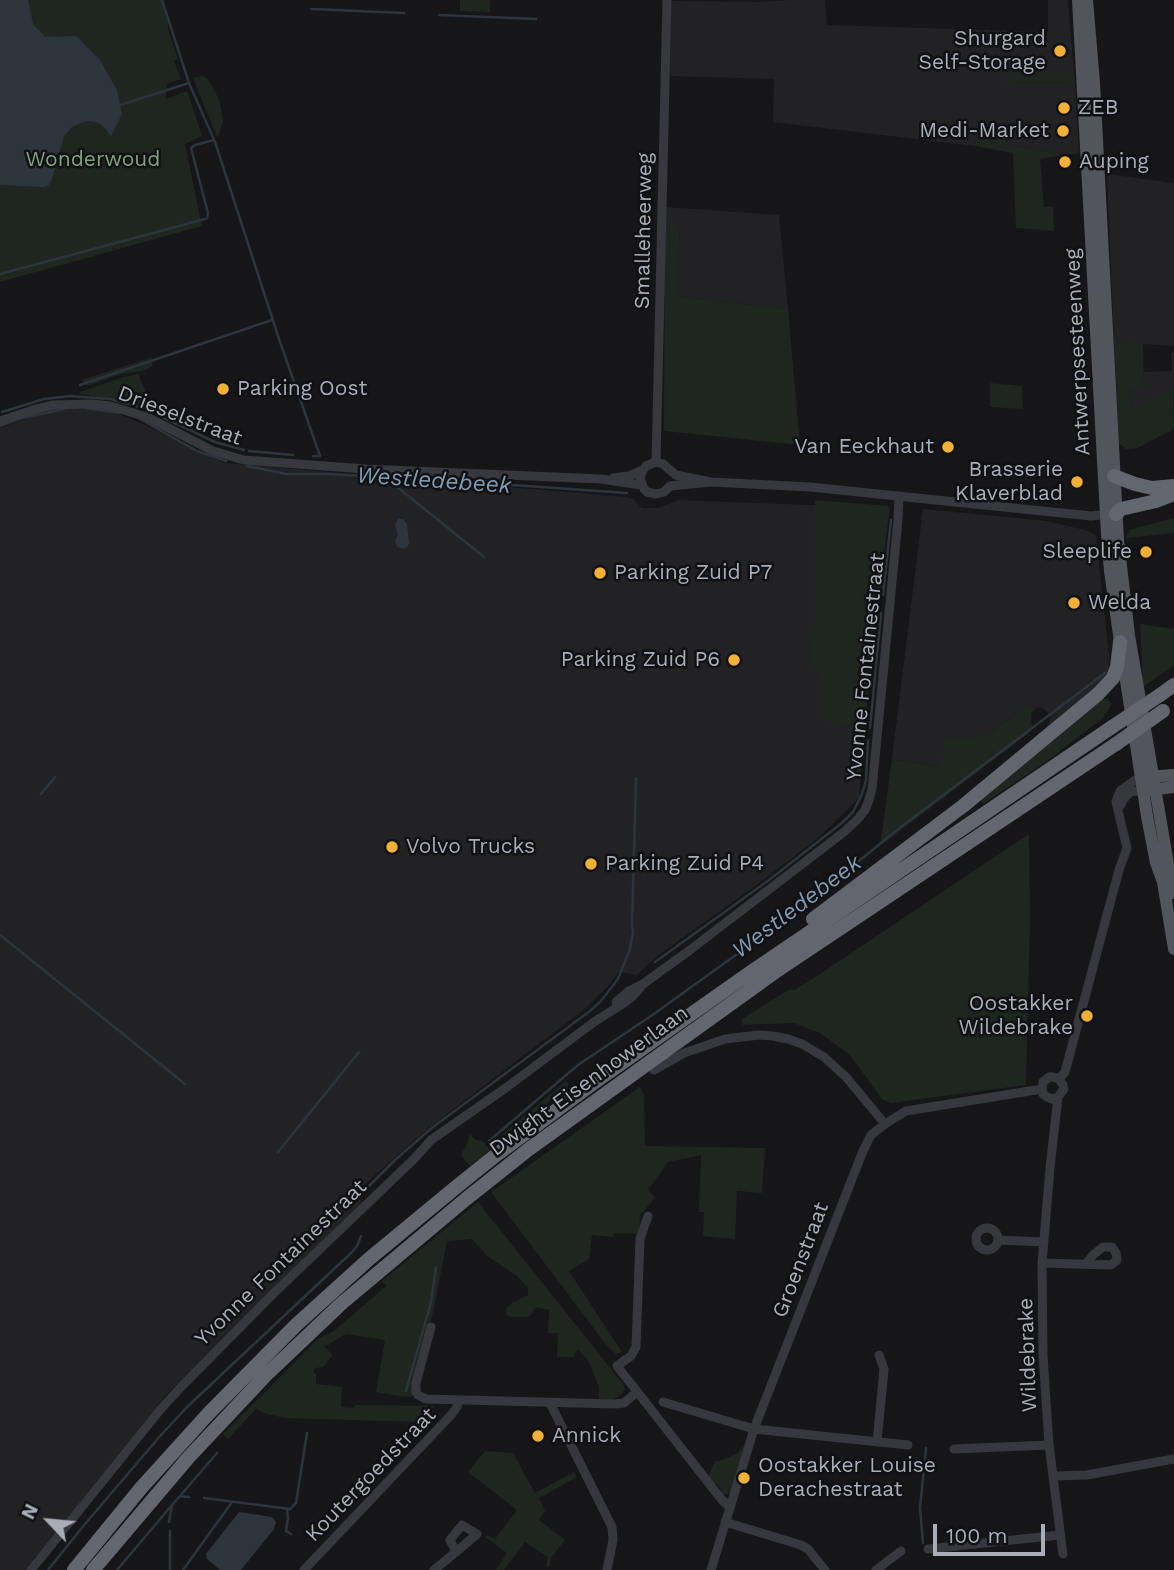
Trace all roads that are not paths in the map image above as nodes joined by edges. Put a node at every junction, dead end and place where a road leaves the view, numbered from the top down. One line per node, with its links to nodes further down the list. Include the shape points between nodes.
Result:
1 (667, 0): 7 (street, Smalleheerweg)
2 (1078, 0): 4 (main road, Antwerpsesteenweg)
3 (1087, 0): 4 (main road, Antwerpsesteenweg, via 1094,83)
4 (1093, 175): 5 (main road, Antwerpsesteenweg)
5 (1102, 339): 10 (main road, Antwerpsesteenweg); 19 (main road, Antwerpsesteenweg)
6 (0, 421): 11 (street, Drieselstraat, via 53,405 92,404 147,417 213,452 244,460)
7 (656, 463): 8 (street, Drieselstraat); 9 (street, Drieselstraat)
8 (643, 470): 11 (street, Drieselstraat); 13 (street)
9 (669, 470): 12 (street, Drieselstraat); 14 (street)
10 (1114, 475): 15 (highway, via 1152,488); 19 (main road, Antwerpsesteenweg)
11 (601, 479): 13 (street, Drieselstraat)
12 (711, 482): 14 (street, Drieselstraat); 17 (street, Drieselstraat)
13 (641, 485): 14 (street, Drieselstraat, via 656,494)
14 (670, 485)
15 (1174, 486)
16 (1174, 494): 19 (highway)
17 (899, 496): 19 (street, Drieselstraat, via 1091,516); 60 (street, Yvonne Fontainestraat, via 872,789 858,819 432,1140 181,1387)
18 (1174, 505): 19 (highway)
19 (1111, 514): 20 (main road, Antwerpsesteenweg, via 1111,578); 24 (main road, Antwerpsesteenweg)
20 (1120, 642): 24 (main road, Antwerpsesteenweg); 28 (highway, via 1114,678 1098,694)
21 (1174, 685): 28 (highway, Dwight Eisenhowerlaan, bridge)
22 (1168, 707): 59 (highway, Dwight Eisenhowerlaan, bridge, via 775,972 466,1199 342,1303 266,1375 188,1458)
23 (1174, 775): 24 (main road)
24 (1149, 783): 25 (main road); 26 (main road, Antwerpsesteenweg); 27 (main road, Antwerpsesteenweg, via 1156,863); 30 (street, via 1134,781 1116,802 1126,848 1065,1072)
25 (1174, 787)
26 (1174, 897)
27 (1174, 949)
28 (751, 972): 61 (highway, Dwight Eisenhowerlaan, via 496,1155 369,1259 209,1413)
29 (654, 1070): 33 (street, via 684,1053 725,1039 759,1035 788,1039 824,1057)
30 (1059, 1079): 31 (street, via 1049,1077); 32 (street, via 1064,1089)
31 (1042, 1089): 32 (street, via 1047,1097); 33 (street, Groenstraat, via 906,1111)
32 (1058, 1097): 36 (street, Wildebrake)
33 (885, 1124): 45 (street, Groenstraat, via 871,1135 863,1151)
34 (648, 1216): 41 (street, via 640,1239 636,1347 617,1366)
35 (999, 1240): 36 (street)
36 (1044, 1242): 37 (street, Wildebrake)
37 (1042, 1263): 38 (street); 48 (street, Wildebrake)
38 (1086, 1264)
39 (431, 1327): 42 (street, via 416,1392 426,1399)
40 (879, 1355): 46 (street, via 884,1369)
41 (637, 1392): 44 (street, via 624,1403); 52 (street)
42 (458, 1401): 44 (street); 62 (street, Koutergoedstraat, via 452,1414)
43 (663, 1402): 45 (street)
44 (550, 1403): 64 (street, via 612,1527)
45 (754, 1429): 46 (street); 52 (street, Groenstraat)
46 (877, 1442): 47 (street)
47 (908, 1445)
48 (1049, 1445): 49 (street); 51 (street, Wildebrake)
49 (954, 1449)
50 (1174, 1458): 51 (street, via 1087,1475)
51 (1054, 1476): 54 (street, Wildebrake)
52 (730, 1507): 53 (street, Groenstraat)
53 (726, 1522): 65 (street, Groenstraat); 66 (street, via 801,1545)
54 (1059, 1535): 55 (street); 58 (street, Wildebrake)
55 (928, 1549)
56 (901, 1550): 67 (street)
57 (456, 1552): 63 (street)
58 (1063, 1554)
59 (98, 1566)
60 (30, 1570)
61 (74, 1570)
62 (304, 1570)
63 (434, 1570)
64 (607, 1570)
65 (711, 1570)
66 (825, 1570)
67 (876, 1570)

